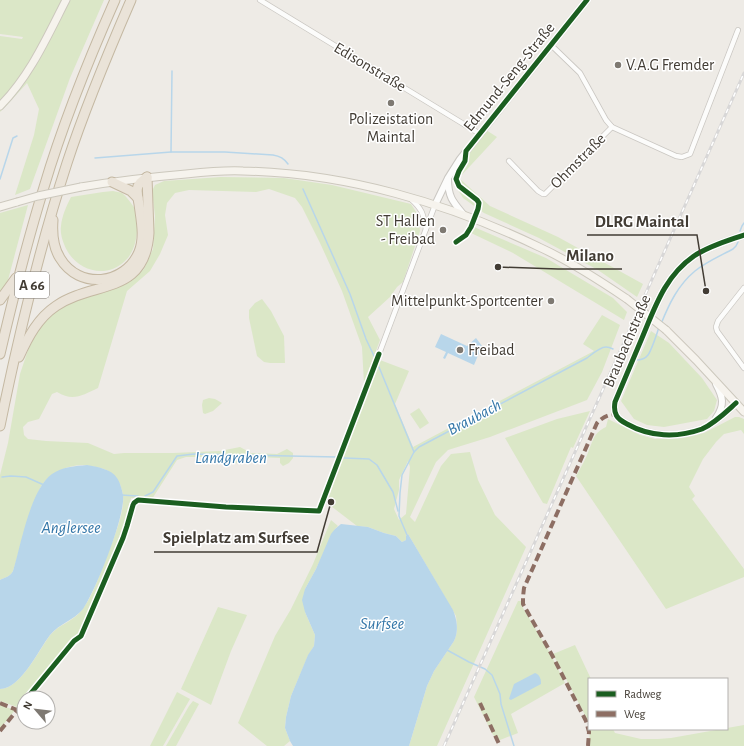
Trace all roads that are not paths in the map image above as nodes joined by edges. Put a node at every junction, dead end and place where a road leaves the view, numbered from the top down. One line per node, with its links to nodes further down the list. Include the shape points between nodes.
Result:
1 (66, 0): 8 (main road, via 18,86)
2 (115, 0): 23 (highway, A 66, via 64,128 44,186)
3 (131, 0): 17 (highway, A 66, via 99,77)
4 (260, 0): 10 (street, Edisonstraße)
5 (587, 0): 7 (street, Edmund-Seng-Straße)
6 (738, 30): 9 (street, via 690,154 679,157)
7 (551, 45): 9 (street, via 580,73); 10 (street, Edmund-Seng-Straße)
8 (0, 106)
9 (612, 127): 11 (street, Ohmstraße, via 545,194 538,191)
10 (480, 134): 13 (street, Edmund-Seng-Straße)
11 (510, 161)
12 (147, 177): 14 (main road); 15 (main road, via 225,171 274,172 324,178); 16 (highway, via 138,186); 29 (highway, via 149,242 140,264 125,279 78,295 51,309 34,328)
13 (448, 178): 18 (street, Edmund-Seng-Straße); 20 (street, via 451,198)
14 (112, 182): 16 (highway, via 131,190); 19 (main road, bridge, via 38,196)
15 (408, 197): 18 (main road); 21 (street, via 421,211)
16 (138, 198): 17 (highway, via 142,234 138,254 122,273 108,279 96,280 75,273 60,258 53,233)
17 (55, 201): 29 (highway, A 66)
18 (435, 205): 20 (main road); 21 (street, Edmund-Seng-Straße)
19 (0, 208)
20 (465, 216): 30 (main road, bridge, via 546,250 627,299 666,330)
21 (426, 228): 27 (street, Edmund-Seng-Straße)
22 (744, 235): 33 (street, Braubachstraße, via 699,253 670,279 659,298 614,407 616,416 623,422 653,434 681,434)
23 (19, 274): 25 (highway); 26 (highway, A 66)
24 (744, 288): 28 (street, via 716,327)
25 (0, 300)
26 (0, 354)
27 (379, 354)
28 (744, 368)
29 (12, 370): 34 (highway, A 66)
30 (713, 377): 31 (main road); 33 (street, via 722,400 719,413)
31 (736, 403): 32 (main road); 33 (street, Braubachstraße)
32 (744, 412)
33 (712, 423)
34 (0, 426)

